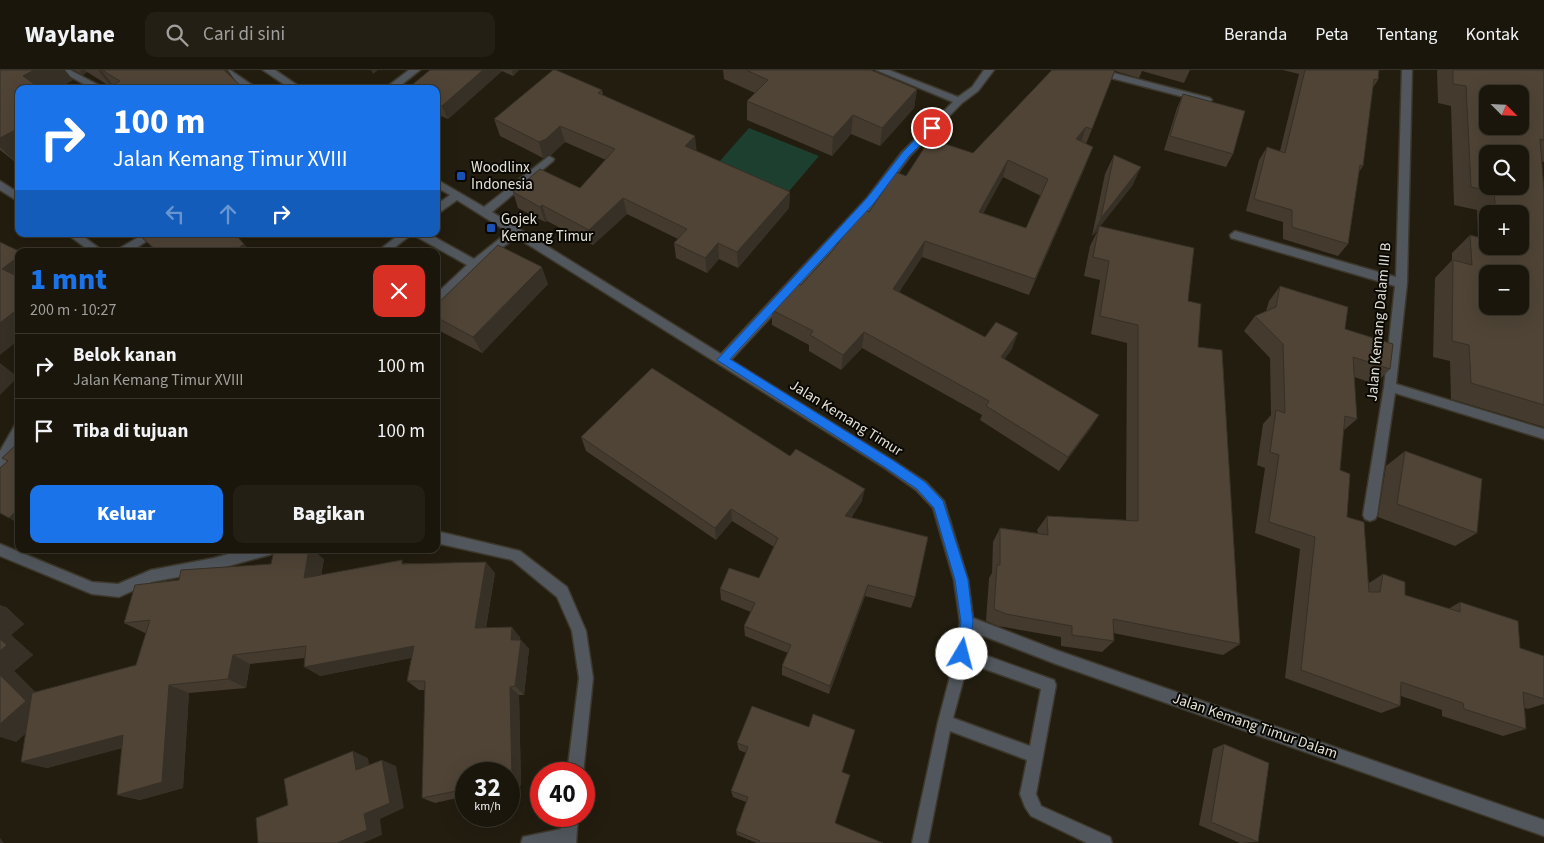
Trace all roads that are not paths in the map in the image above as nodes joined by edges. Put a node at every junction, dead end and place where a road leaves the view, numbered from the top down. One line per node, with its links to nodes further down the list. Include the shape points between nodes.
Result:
1 (63, 70): 9 (street)
2 (223, 70): 10 (street)
3 (268, 70): 11 (street)
4 (415, 70): 12 (street)
5 (882, 70): 14 (street)
6 (989, 70): 14 (street, via 975,89)
7 (1091, 70): 13 (street)
8 (1407, 70): 32 (street, Jalan Kemang Dalam III B)
9 (93, 85)
10 (247, 85)
11 (292, 85)
12 (394, 85)
13 (1207, 100)
14 (959, 101): 34 (street, via 906,154 870,200)
15 (548, 159): 21 (street)
16 (0, 185): 18 (street)
17 (440, 185): 19 (street, Jalan Kemang Timur)
18 (15, 195)
19 (457, 196): 20 (street); 21 (street, Jalan Kemang Timur)
20 (440, 208)
21 (485, 212): 22 (street, Jalan Kemang Timur)
22 (516, 231): 31 (street); 34 (street, Jalan Kemang Timur)
23 (1235, 235): 32 (street)
24 (77, 237): 28 (street)
25 (147, 237): 29 (street)
26 (403, 237): 30 (street)
27 (426, 237): 31 (street)
28 (93, 248)
29 (129, 248)
30 (387, 248)
31 (475, 264): 33 (street)
32 (1401, 283): 35 (street, Jalan Kemang Dalam III B)
33 (440, 297)
34 (723, 360): 43 (street, Jalan Kemang Timur, via 890,465 927,492 939,505 950,538)
35 (1390, 387): 36 (street); 39 (street, Jalan Kemang Dalam III B)
36 (1544, 434)
37 (15, 436): 38 (street)
38 (0, 462)
39 (1370, 515)
40 (440, 538): 47 (street, via 515,555 562,592 579,631 586,678)
41 (0, 550): 42 (street, via 92,588 119,591 151,576)
42 (254, 553)
43 (967, 622): 44 (street, Jalan Kemang Timur); 48 (street, Jalan Kemang Timur Dalam, via 1056,657)
44 (962, 654): 45 (street, Jalan Kemang Timur); 46 (street, via 1049,685)
45 (945, 722): 46 (street); 51 (street, Jalan Kemang Timur)
46 (1036, 756): 52 (street, via 1028,794 1032,807)
47 (576, 762)
48 (1544, 828)
49 (568, 839): 50 (street)
50 (529, 843)
51 (920, 843)
52 (1104, 843)

